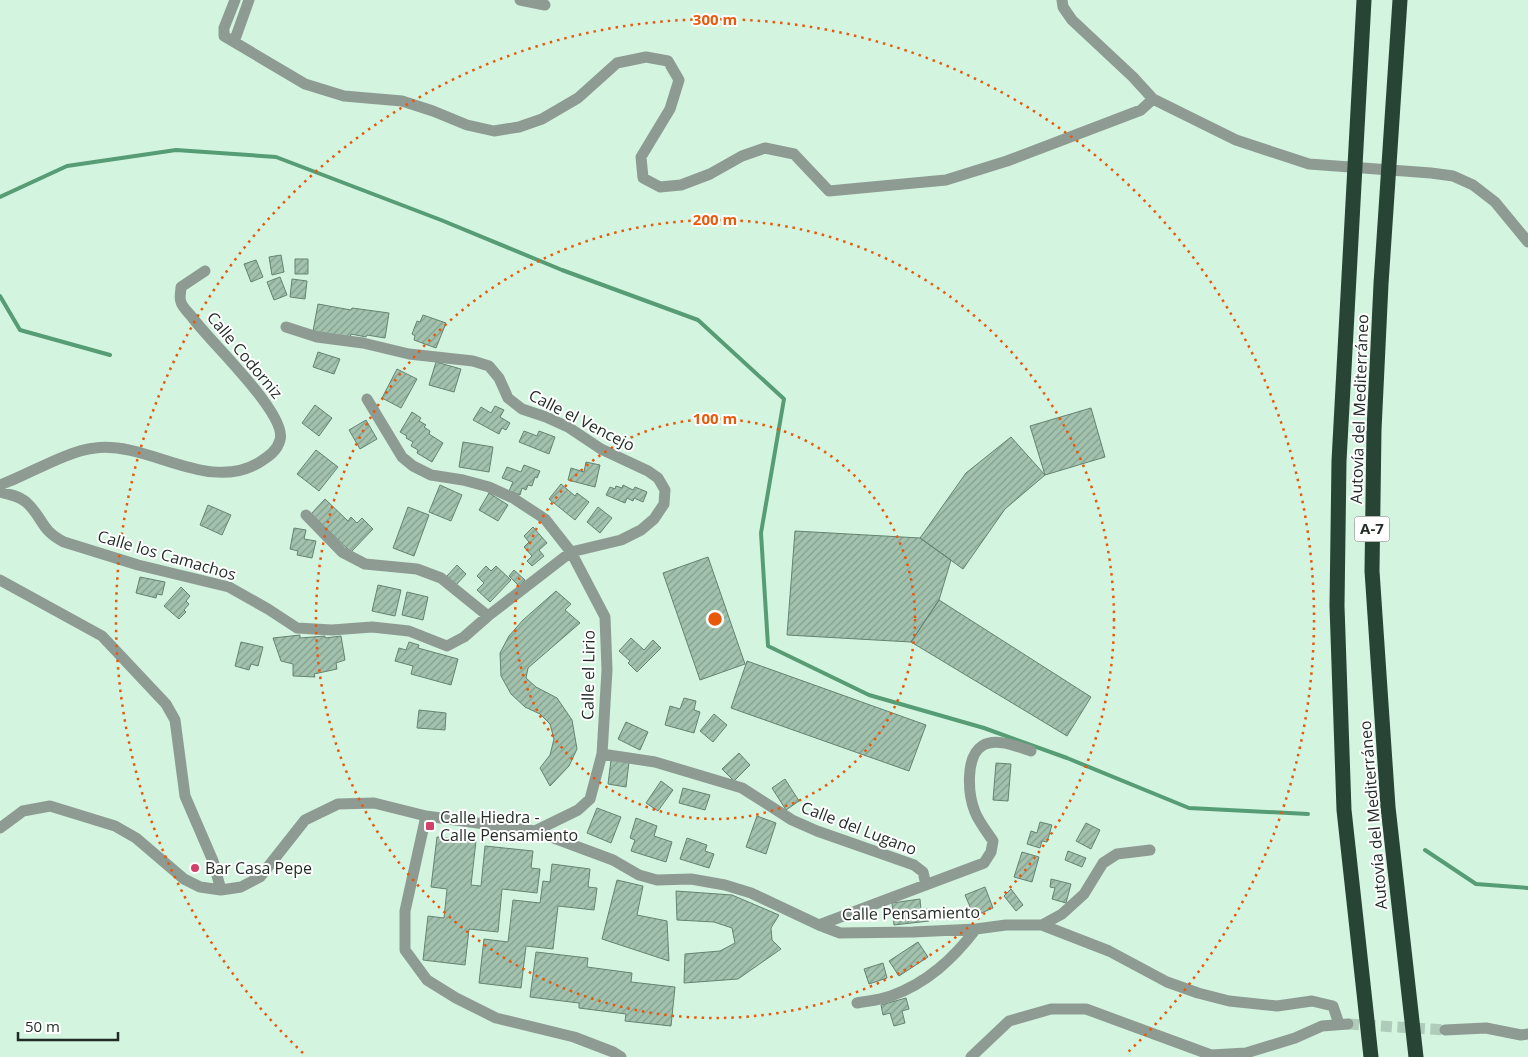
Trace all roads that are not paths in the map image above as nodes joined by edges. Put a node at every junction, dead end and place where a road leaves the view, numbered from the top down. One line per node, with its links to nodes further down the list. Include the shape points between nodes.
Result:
1 (235, 0): 8 (street, via 224,28)
2 (249, 0): 8 (street)
3 (520, 0): 7 (street)
4 (1062, 0): 9 (street, via 1072,20)
5 (1364, 0): 36 (highway, Autovía del Mediterráneo / A-7, via 1339,461 1337,606 1344,810)
6 (1400, 0): 37 (highway, Autovía del Mediterráneo / A-7, via 1378,333 1372,571 1388,807)
7 (545, 4)
8 (229, 39): 9 (street, via 305,84 344,96 402,102 494,131 542,119 578,98 618,63 646,56 668,60 679,80 670,109 641,157 643,178 660,187 681,185 765,148 794,154 829,190 946,180 1141,110)
9 (1153, 100): 10 (street, via 1236,140 1309,164 1453,176 1473,185 1495,202)
10 (1528, 242)
11 (205, 271): 14 (street, Calle Codorniz, via 181,286 180,302 256,390 278,422 282,434 279,446 270,456 254,466 217,472 130,449 93,448)
12 (286, 327): 17 (street, Calle el Vencejo, via 317,337 489,366 508,398 522,409 568,428 658,478 665,490 664,504 654,520 622,540)
13 (367, 399): 17 (street, Calle el Lirio, via 402,457 413,466 431,475 489,487 513,498 545,519)
14 (0, 485)
15 (0, 492): 19 (street, Calle los Camachos, via 21,498 46,529 64,542 229,587 297,628 372,627 409,631 447,646 464,637)
16 (306, 515): 19 (street, via 342,552 365,564 417,569 441,578)
17 (572, 552): 19 (street, Calle los Camachos); 21 (street, Calle el Lirio, via 605,617 608,670)
18 (0, 580): 27 (street, via 102,636 166,704 175,720 185,796 213,861)
19 (488, 616)
20 (1031, 751): 26 (street, via 996,742 982,746 974,756 969,792 975,812 993,841 991,852 984,863)
21 (602, 754): 24 (street, Calle el Lirio, via 590,799 578,810); 26 (street, Calle del Lugano, via 655,762 742,788 792,820 914,865 922,872)
22 (426, 816): 24 (street, Calle Pensamiento); 27 (street, Calle Pensamiento, via 374,803 338,804 306,820 260,877 241,887); 34 (street, via 405,911 406,950 427,980 496,1018 574,1037)
23 (0, 828): 27 (street, Calle Pensamiento, via 23,811 50,806 115,826 136,838 184,879)
24 (535, 832): 28 (street, Calle Pensamiento, via 613,860 648,878 690,879 725,885 751,893)
25 (1150, 850): 29 (street, via 1117,854 1103,862 1084,894 1062,914)
26 (926, 885): 28 (street)
27 (221, 890)
28 (819, 924): 30 (street, Calle Pensamiento, via 840,933)
29 (1042, 925): 30 (street, Calle Pensamiento); 35 (street, Calle Pensamiento, via 1198,993 1230,1001 1278,1006 1312,1001 1333,1006 1344,1024 1322,1026 1246,1053 1211,1055 1086,1009 1051,1009 1009,1021)
30 (976, 929): 31 (street, via 962,948 927,978 890,996)
31 (857, 1003)
32 (1445, 1030): 33 (street, via 1486,1028)
33 (1528, 1034)
34 (621, 1057)
35 (971, 1057)
36 (1371, 1057)
37 (1416, 1057)

